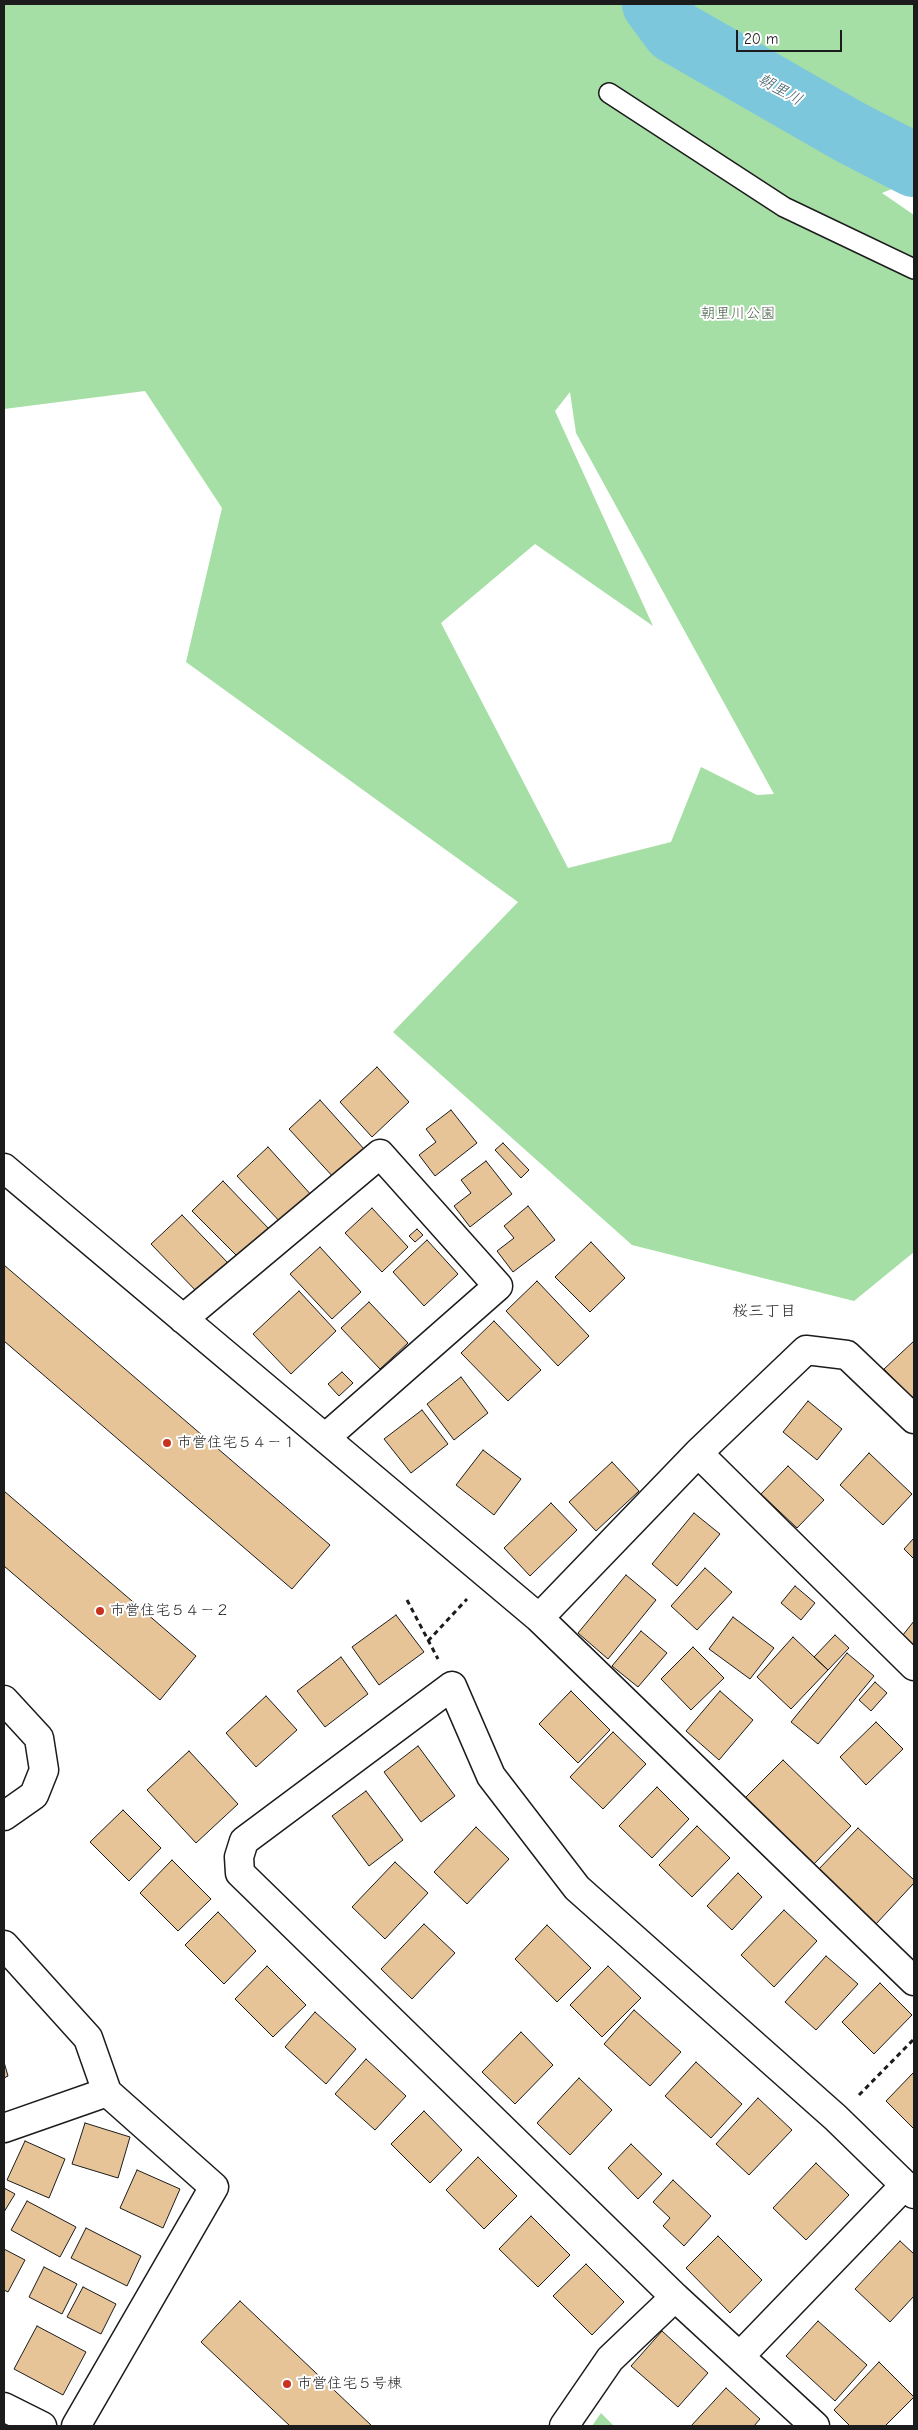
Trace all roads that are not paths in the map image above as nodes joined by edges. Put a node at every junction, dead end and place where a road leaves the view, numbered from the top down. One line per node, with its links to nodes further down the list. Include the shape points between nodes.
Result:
1 (609, 93): 2 (lane, via 784,208)
2 (914, 269)
3 (4, 1168): 4 (street)
4 (183, 1319): 6 (street); 6 (street, via 380,1154 498,1286)
5 (914, 1419): 7 (street, via 847,1355 806,1350)
6 (325, 1438): 8 (street)
7 (698, 1453): 8 (street); 9 (street)
8 (539, 1618): 13 (street)
9 (914, 1666)
10 (4, 1700): 11 (street, via 39,1738 44,1770 34,1795)
11 (4, 1816)
12 (4, 1945): 14 (street, via 88,2038)
13 (914, 1981)
14 (107, 2092): 15 (street); 21 (street, via 214,2187)
15 (4, 2128)
16 (909, 2189): 17 (street, via 836,2118 577,1888 491,1776 452,1686 244,1841 238,1857 240,1873); 18 (street)
17 (675, 2297): 18 (street); 22 (street, via 610,2359)
18 (740, 2356): 23 (street)
19 (4, 2407): 20 (street)
20 (42, 2426)
21 (76, 2426)
22 (564, 2426)
23 (816, 2426)

